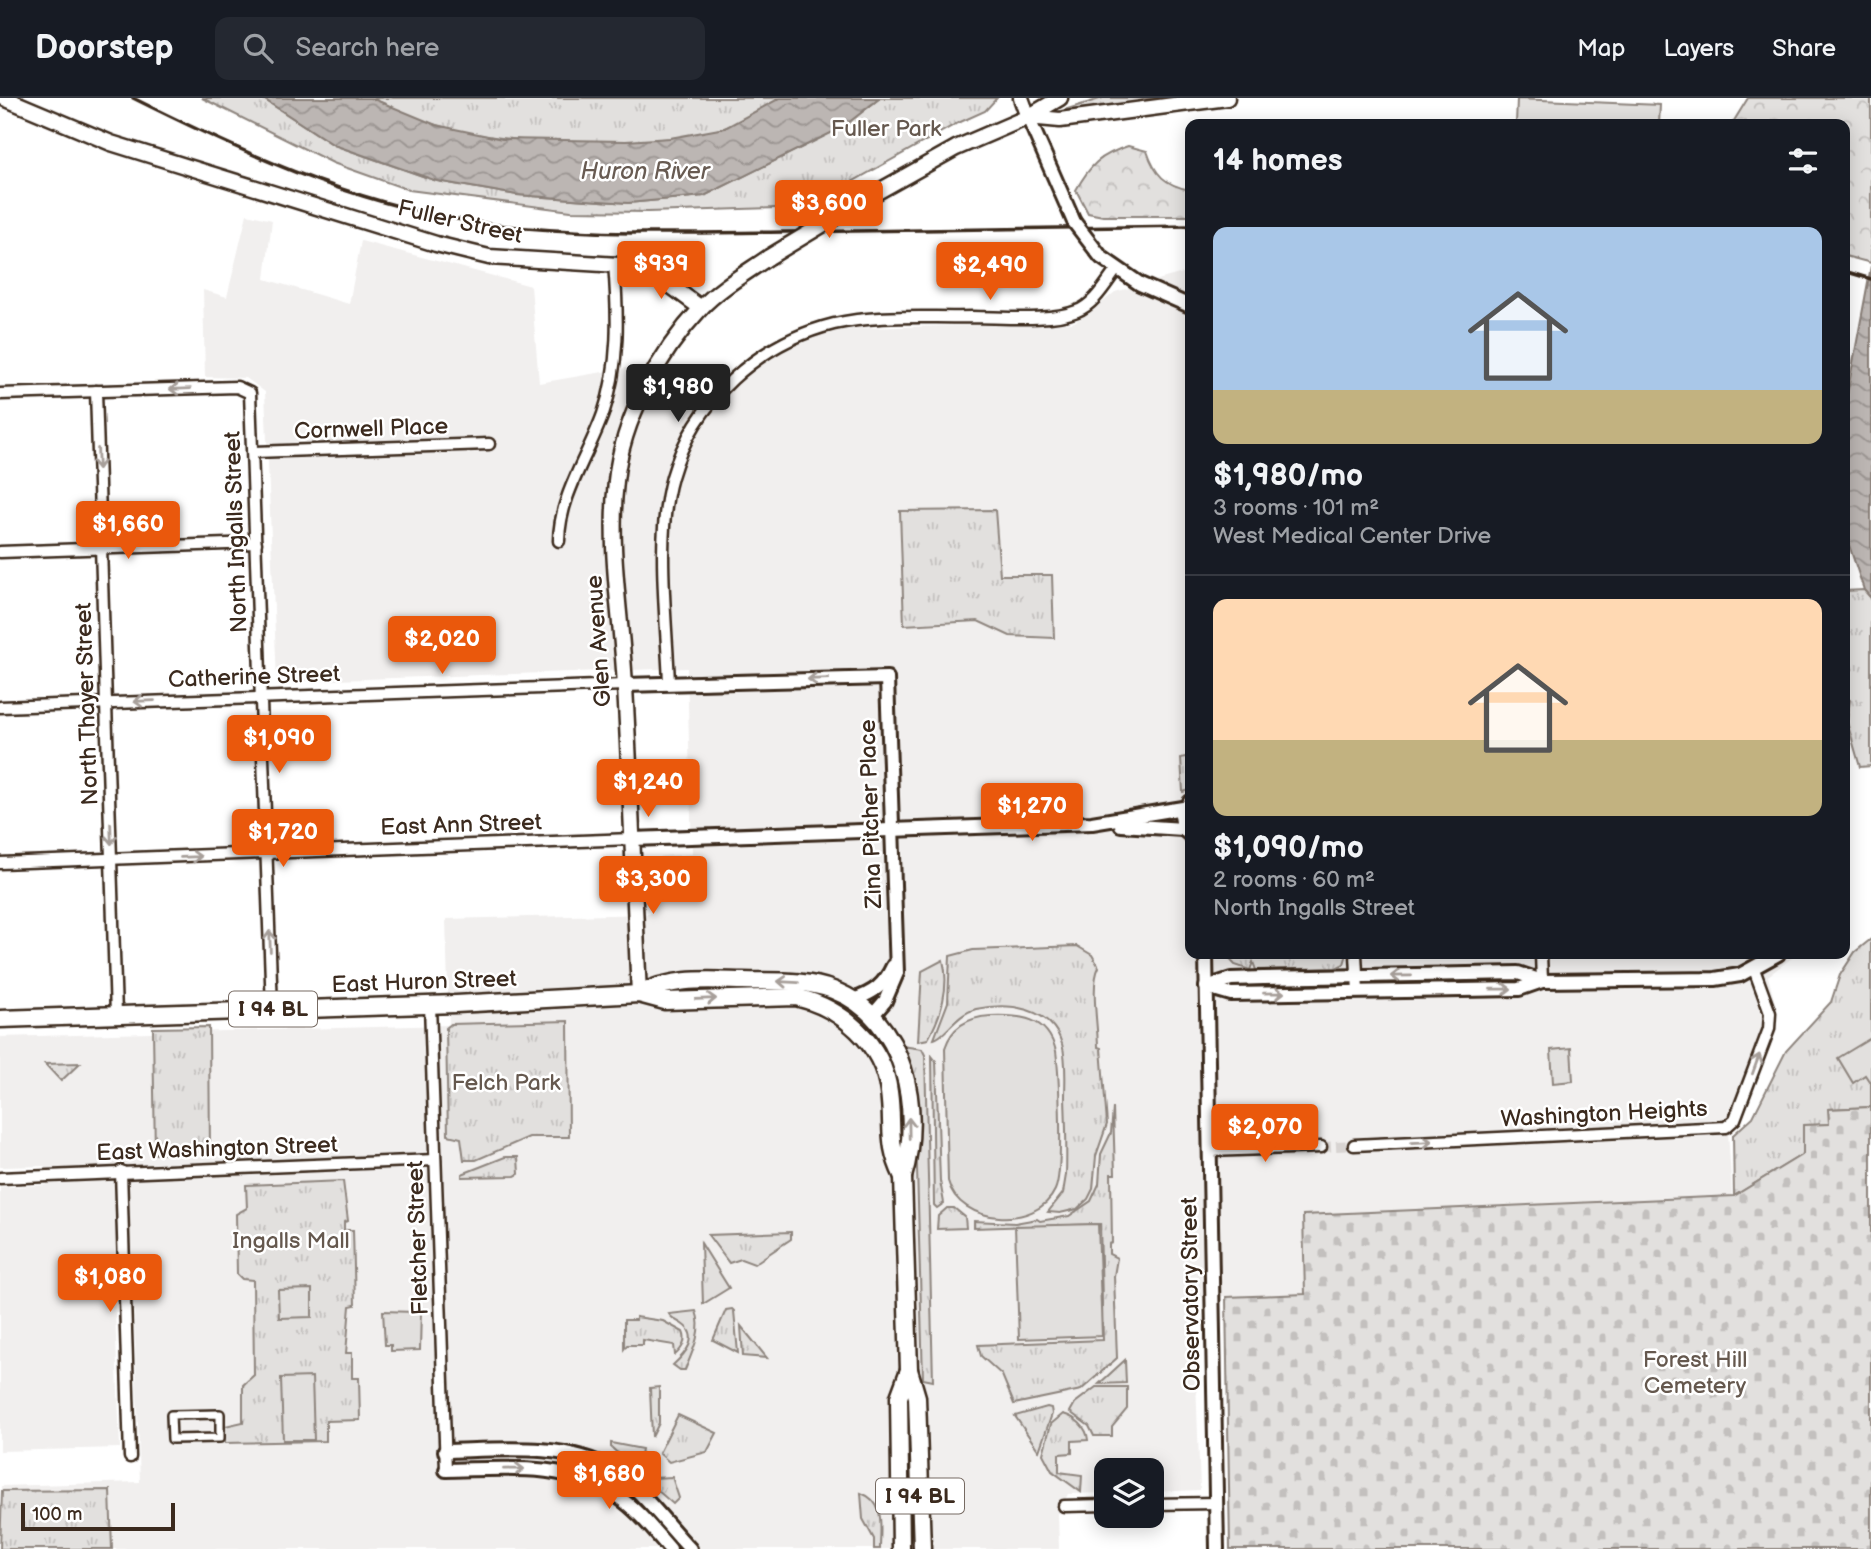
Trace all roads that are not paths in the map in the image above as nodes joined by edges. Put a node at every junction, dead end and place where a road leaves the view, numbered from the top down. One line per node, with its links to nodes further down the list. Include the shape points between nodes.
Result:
1 (5, 98): 5 (street); 7 (main road, Fuller Street, via 133,150 436,244 489,257)
2 (1021, 98): 6 (main road)
3 (1060, 98): 6 (main road)
4 (1227, 98): 6 (main road, via 1060,120)
5 (0, 106)
6 (1028, 117): 8 (street, bridge, via 1074,222); 10 (main road, bridge, via 956,148 872,194 769,257)
7 (614, 263): 10 (main road, Fuller Street, via 656,275); 15 (street, via 615,365 603,413 559,518)
8 (1116, 269): 9 (street); 20 (street, via 1088,304 1069,313 836,324 799,335 740,370 692,429 672,478 664,528)
9 (1185, 304)
10 (701, 308): 21 (main road, Glen Avenue, via 651,380 622,449 614,513)
11 (96, 391): 12 (street); 14 (street, North Ingalls Street, one-way to 11, via 248,390); 17 (street, North Thayer Street, one-way to 17)
12 (0, 394)
13 (489, 444): 14 (street, Cornwell Place)
14 (254, 452): 16 (street, North Ingalls Street)
15 (559, 541)
16 (256, 543): 17 (street); 22 (street, North Ingalls Street)
17 (101, 547): 18 (street); 23 (street, North Thayer Street)
18 (0, 552)
19 (887, 678): 20 (street, Catherine Street, one-way to 20); 29 (street, Zina Pitcher Place)
20 (669, 684): 21 (street, Catherine Street)
21 (625, 685): 22 (street, Catherine Street); 31 (main road, Glen Avenue)
22 (261, 697): 23 (street, Catherine Street, one-way to 23); 32 (street, North Ingalls Street)
23 (107, 703): 24 (street, Catherine Street); 33 (street, North Thayer Street, one-way to 33)
24 (0, 707)
25 (1185, 805): 27 (street, East Ann Street)
26 (1185, 808): 28 (street, via 1181,815)
27 (1092, 824): 29 (street, East Ann Street); 30 (street, East Ann Street)
28 (1185, 826)
29 (894, 831): 31 (street, East Ann Street); 35 (street, Zina Pitcher Place)
30 (1185, 835)
31 (632, 839): 32 (street, East Ann Street); 45 (main road, Glen Avenue)
32 (268, 854): 33 (street, East Ann Street, one-way to 32); 48 (street, North Ingalls Street, one-way to 32)
33 (112, 859): 34 (street, East Ann Street); 49 (street, North Thayer Street)
34 (0, 863)
35 (897, 949): 46 (street, Zina Pitcher Place, via 884,984); 51 (street, Zina Pitcher Place, via 893,986)
36 (1206, 959): 43 (street, Observatory Street)
37 (1356, 959): 41 (street)
38 (1541, 959): 42 (street)
39 (1770, 959): 40 (street)
40 (1754, 969): 42 (street, via 1715,979); 53 (street, Washington Heights, one-way to 40, via 1726,1127 1735,1119 1769,1029 1770,1013)
41 (1357, 976): 42 (street, one-way to 41, via 1518,973); 43 (street, via 1231,979); 44 (street)
42 (1542, 981): 44 (street, one-way to 42, via 1519,989)
43 (1206, 987): 44 (street, one-way to 44, via 1231,993); 55 (street, Observatory Street)
44 (1358, 992)
45 (639, 994): 46 (main road, East Huron Street / I 94 BL, one-way to 45, via 822,987 790,982 664,982); 47 (main road, East Huron Street / I 94 BL); 50 (main road, East Huron Street / I 94 BL, one-way to 50, via 665,1000 796,997)
46 (853, 1000): 51 (main road, East Huron Street / I 94 BL)
47 (430, 1005): 48 (main road, East Huron Street / I 94 BL); 56 (street, Fletcher Street)
48 (272, 1009): 49 (main road, East Huron Street / I 94 BL)
49 (116, 1015): 52 (main road, East Huron Street / I 94 BL)
50 (841, 1015): 51 (main road, via 863,1020); 58 (main road, East Huron Street / I 94 BL, via 857,1029 884,1069 890,1092 891,1154)
51 (872, 1016): 58 (main road, I 94 BL, one-way to 51, via 910,1153 908,1087 892,1042)
52 (0, 1020)
53 (1354, 1145)
54 (1321, 1147): 55 (street)
55 (1209, 1151): 65 (street, Observatory Street)
56 (435, 1160): 57 (street, East Washington Street); 62 (street, Fletcher Street)
57 (121, 1171): 59 (street, East Washington Street); 63 (street)
58 (903, 1177): 60 (main road, I 94 BL)
59 (0, 1178)
60 (909, 1370): 71 (main road, I 94 BL, via 900,1397); 72 (main road, I 94 BL, via 917,1397)
61 (171, 1415): 61 (street, via 220,1414 220,1438 172,1439)
62 (445, 1451): 64 (street, Fletcher Street); 70 (street, via 566,1453 610,1469)
63 (130, 1457)
64 (446, 1470): 69 (street, one-way to 69, via 556,1471 602,1487 634,1510)
65 (1217, 1503): 66 (street); 73 (street, Observatory Street)
66 (1164, 1504)
67 (1094, 1505): 68 (street)
68 (1064, 1506)
69 (670, 1549)
70 (690, 1549)
71 (901, 1549)
72 (922, 1549)
73 (1217, 1549)

